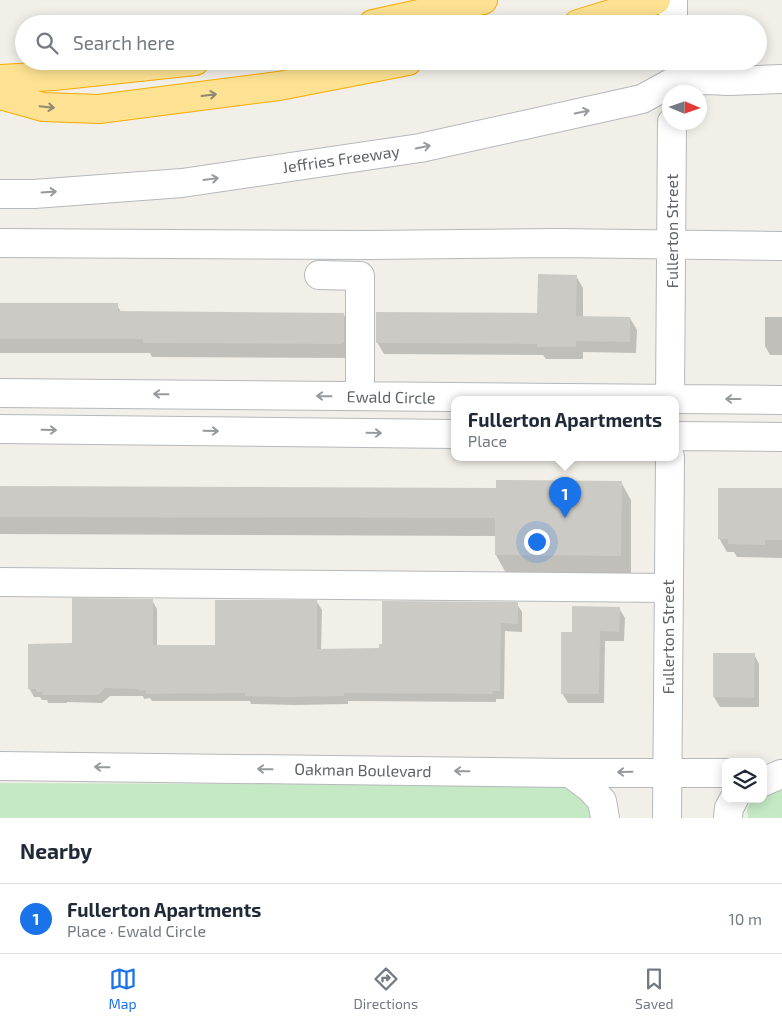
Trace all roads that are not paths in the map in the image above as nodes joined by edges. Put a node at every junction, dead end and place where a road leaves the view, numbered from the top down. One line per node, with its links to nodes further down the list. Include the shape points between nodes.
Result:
1 (483, 0): 4 (highway)
2 (656, 0): 5 (highway)
3 (673, 0): 6 (street)
4 (414, 15)
5 (607, 15)
6 (673, 15)
7 (110, 70): 9 (highway)
8 (362, 70): 12 (highway, one-way to 8, via 44,108 99,109 279,86)
9 (0, 79)
10 (673, 79): 11 (street); 14 (street, Jeffries Freeway, one-way to 10, via 182,183 420,148 642,99)
11 (782, 79)
12 (0, 95)
13 (672, 130): 16 (street, Fullerton Street)
14 (0, 194)
15 (0, 243): 16 (street)
16 (671, 245): 17 (street); 21 (street, Fullerton Street)
17 (782, 246)
18 (319, 275): 20 (street, via 360,276)
19 (0, 393): 20 (street, Ewald Circle, one-way to 19)
20 (360, 396): 22 (street, Ewald Circle)
21 (670, 396)
22 (451, 397)
23 (679, 399): 24 (street, Ewald Circle, one-way to 23)
24 (782, 400)
25 (0, 429): 26 (street, one-way to 26)
26 (451, 434)
27 (679, 436): 28 (street)
28 (782, 437)
29 (670, 461): 31 (street, Fullerton Street)
30 (0, 582): 31 (street)
31 (669, 588): 33 (street, Fullerton Street)
32 (0, 766): 34 (street, Oakman Boulevard, one-way to 32)
33 (667, 772): 34 (street, Oakman Boulevard, one-way to 34); 35 (street, Oakman Boulevard); 38 (street, Fullerton Street)
34 (570, 773): 37 (street, via 602,801)
35 (722, 773)
36 (732, 803): 39 (street)
37 (605, 818)
38 (667, 818)
39 (728, 818)

